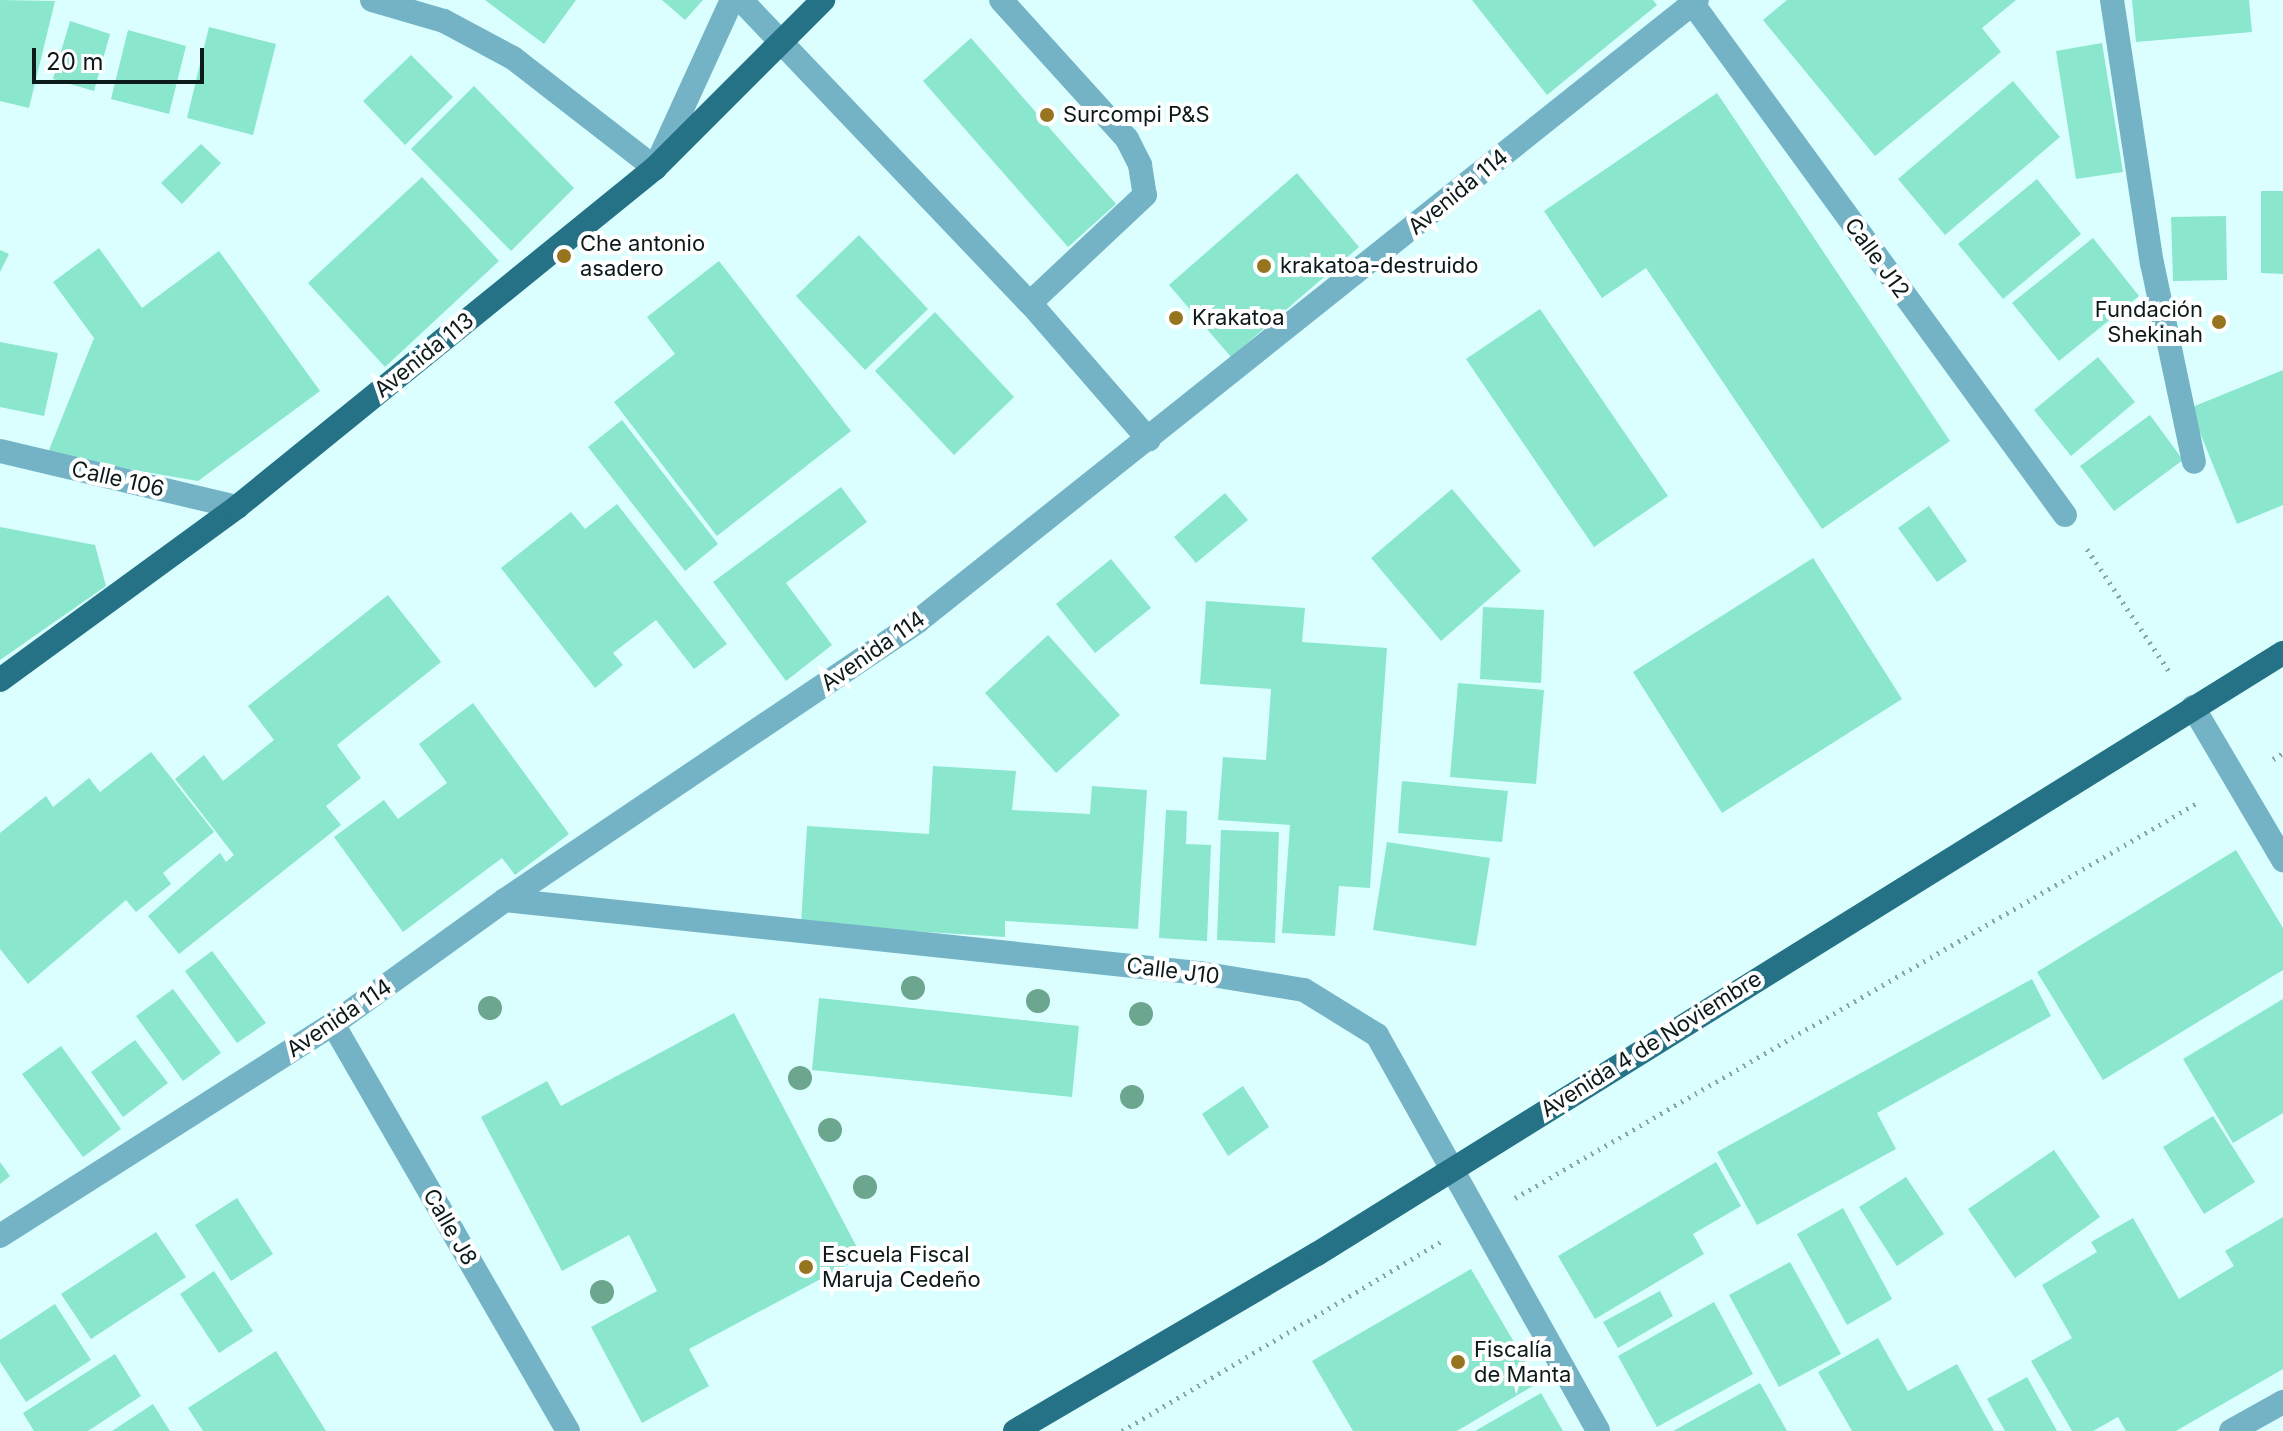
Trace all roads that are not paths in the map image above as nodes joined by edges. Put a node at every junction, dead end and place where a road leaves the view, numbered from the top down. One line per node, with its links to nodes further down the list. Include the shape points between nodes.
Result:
1 (372, 0): 9 (street, via 444,21 513,58)
2 (732, 0): 9 (street)
3 (741, 0): 8 (street)
4 (823, 0): 8 (main road, Avenida 113)
5 (1001, 0): 10 (street, via 1127,139 1140,165 1145,195)
6 (2112, 0): 13 (street, via 2152,263)
7 (1693, 1): 11 (street, Avenida 114); 15 (street, Calle J12)
8 (783, 42): 9 (main road, Avenida 113); 10 (street)
9 (655, 168): 14 (main road, Avenida 113)
10 (1030, 303): 11 (street)
11 (1149, 440): 20 (street, Avenida 114, via 918,621)
12 (0, 451): 14 (street, Calle 106)
13 (2194, 462)
14 (237, 507): 17 (main road, Avenida 113)
15 (2065, 515)
16 (2283, 653): 18 (main road, Avenida 4 de Noviembre)
17 (0, 680)
18 (2193, 707): 19 (street); 22 (main road, Avenida 4 de Noviembre)
19 (2283, 860)
20 (505, 900): 21 (street, Avenida 114); 22 (street, Calle J10, via 1184,971 1304,990 1377,1035)
21 (333, 1024): 23 (street, Avenida 114); 25 (street, Calle J8)
22 (1452, 1167): 26 (main road, Avenida 4 de Noviembre, via 1317,1254); 27 (street, Calle J10)
23 (0, 1236)
24 (2283, 1402): 28 (street)
25 (568, 1431)
26 (1015, 1431)
27 (1598, 1431)
28 (2231, 1431)

